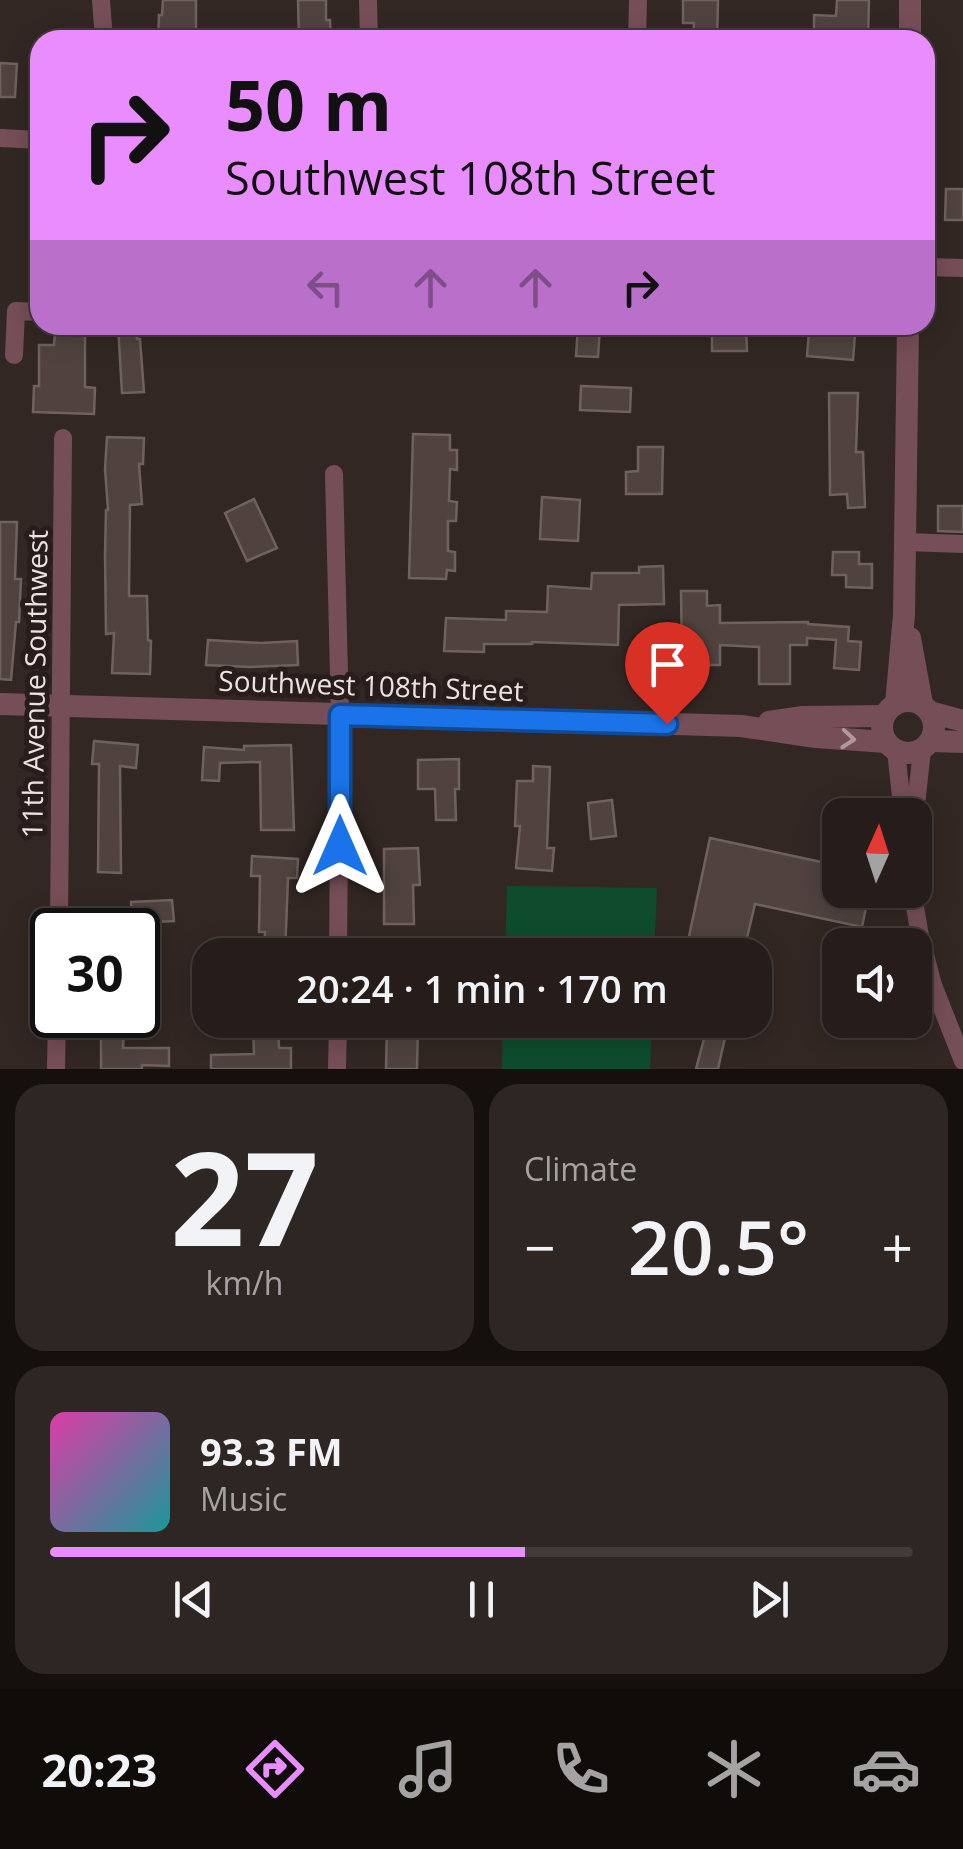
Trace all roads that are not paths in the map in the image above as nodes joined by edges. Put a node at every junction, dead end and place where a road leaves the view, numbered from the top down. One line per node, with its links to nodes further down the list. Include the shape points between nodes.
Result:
1 (101, 0): 5 (street)
2 (368, 0): 6 (street)
3 (638, 0): 7 (street)
4 (910, 0): 8 (street)
5 (103, 30)
6 (369, 30)
7 (637, 30)
8 (910, 30)
9 (0, 138): 10 (street)
10 (30, 140)
11 (935, 268): 12 (street)
12 (963, 268)
13 (30, 311): 15 (street, via 16,310)
14 (908, 335): 18 (street)
15 (14, 355)
16 (63, 438): 22 (street, 11th Avenue Southwest)
17 (334, 474): 25 (street)
18 (906, 542): 19 (street); 20 (street)
19 (963, 544)
20 (904, 615): 23 (street); 24 (street)
21 (0, 704): 22 (street, Southwest 108th Street)
22 (62, 705): 25 (street, Southwest 108th Street); 33 (street, 11th Avenue Southwest)
23 (926, 708): 24 (street, via 909,701); 26 (street); 29 (street, via 935,727)
24 (890, 710): 27 (street, Southwest 108th Street); 30 (street, via 882,730)
25 (340, 715): 27 (street, Southwest 108th Street); 35 (street)
26 (963, 721)
27 (741, 726): 30 (street, Southwest 108th Street, one-way to 30)
28 (963, 742): 29 (street)
29 (926, 746): 30 (street, via 909,754); 32 (street)
30 (891, 747): 31 (street)
31 (900, 798)
32 (917, 798)
33 (58, 908)
34 (915, 908): 38 (street, via 934,985)
35 (338, 938)
36 (57, 1038): 39 (street)
37 (338, 1038): 40 (street)
38 (963, 1060)
39 (56, 1069)
40 (337, 1069)

